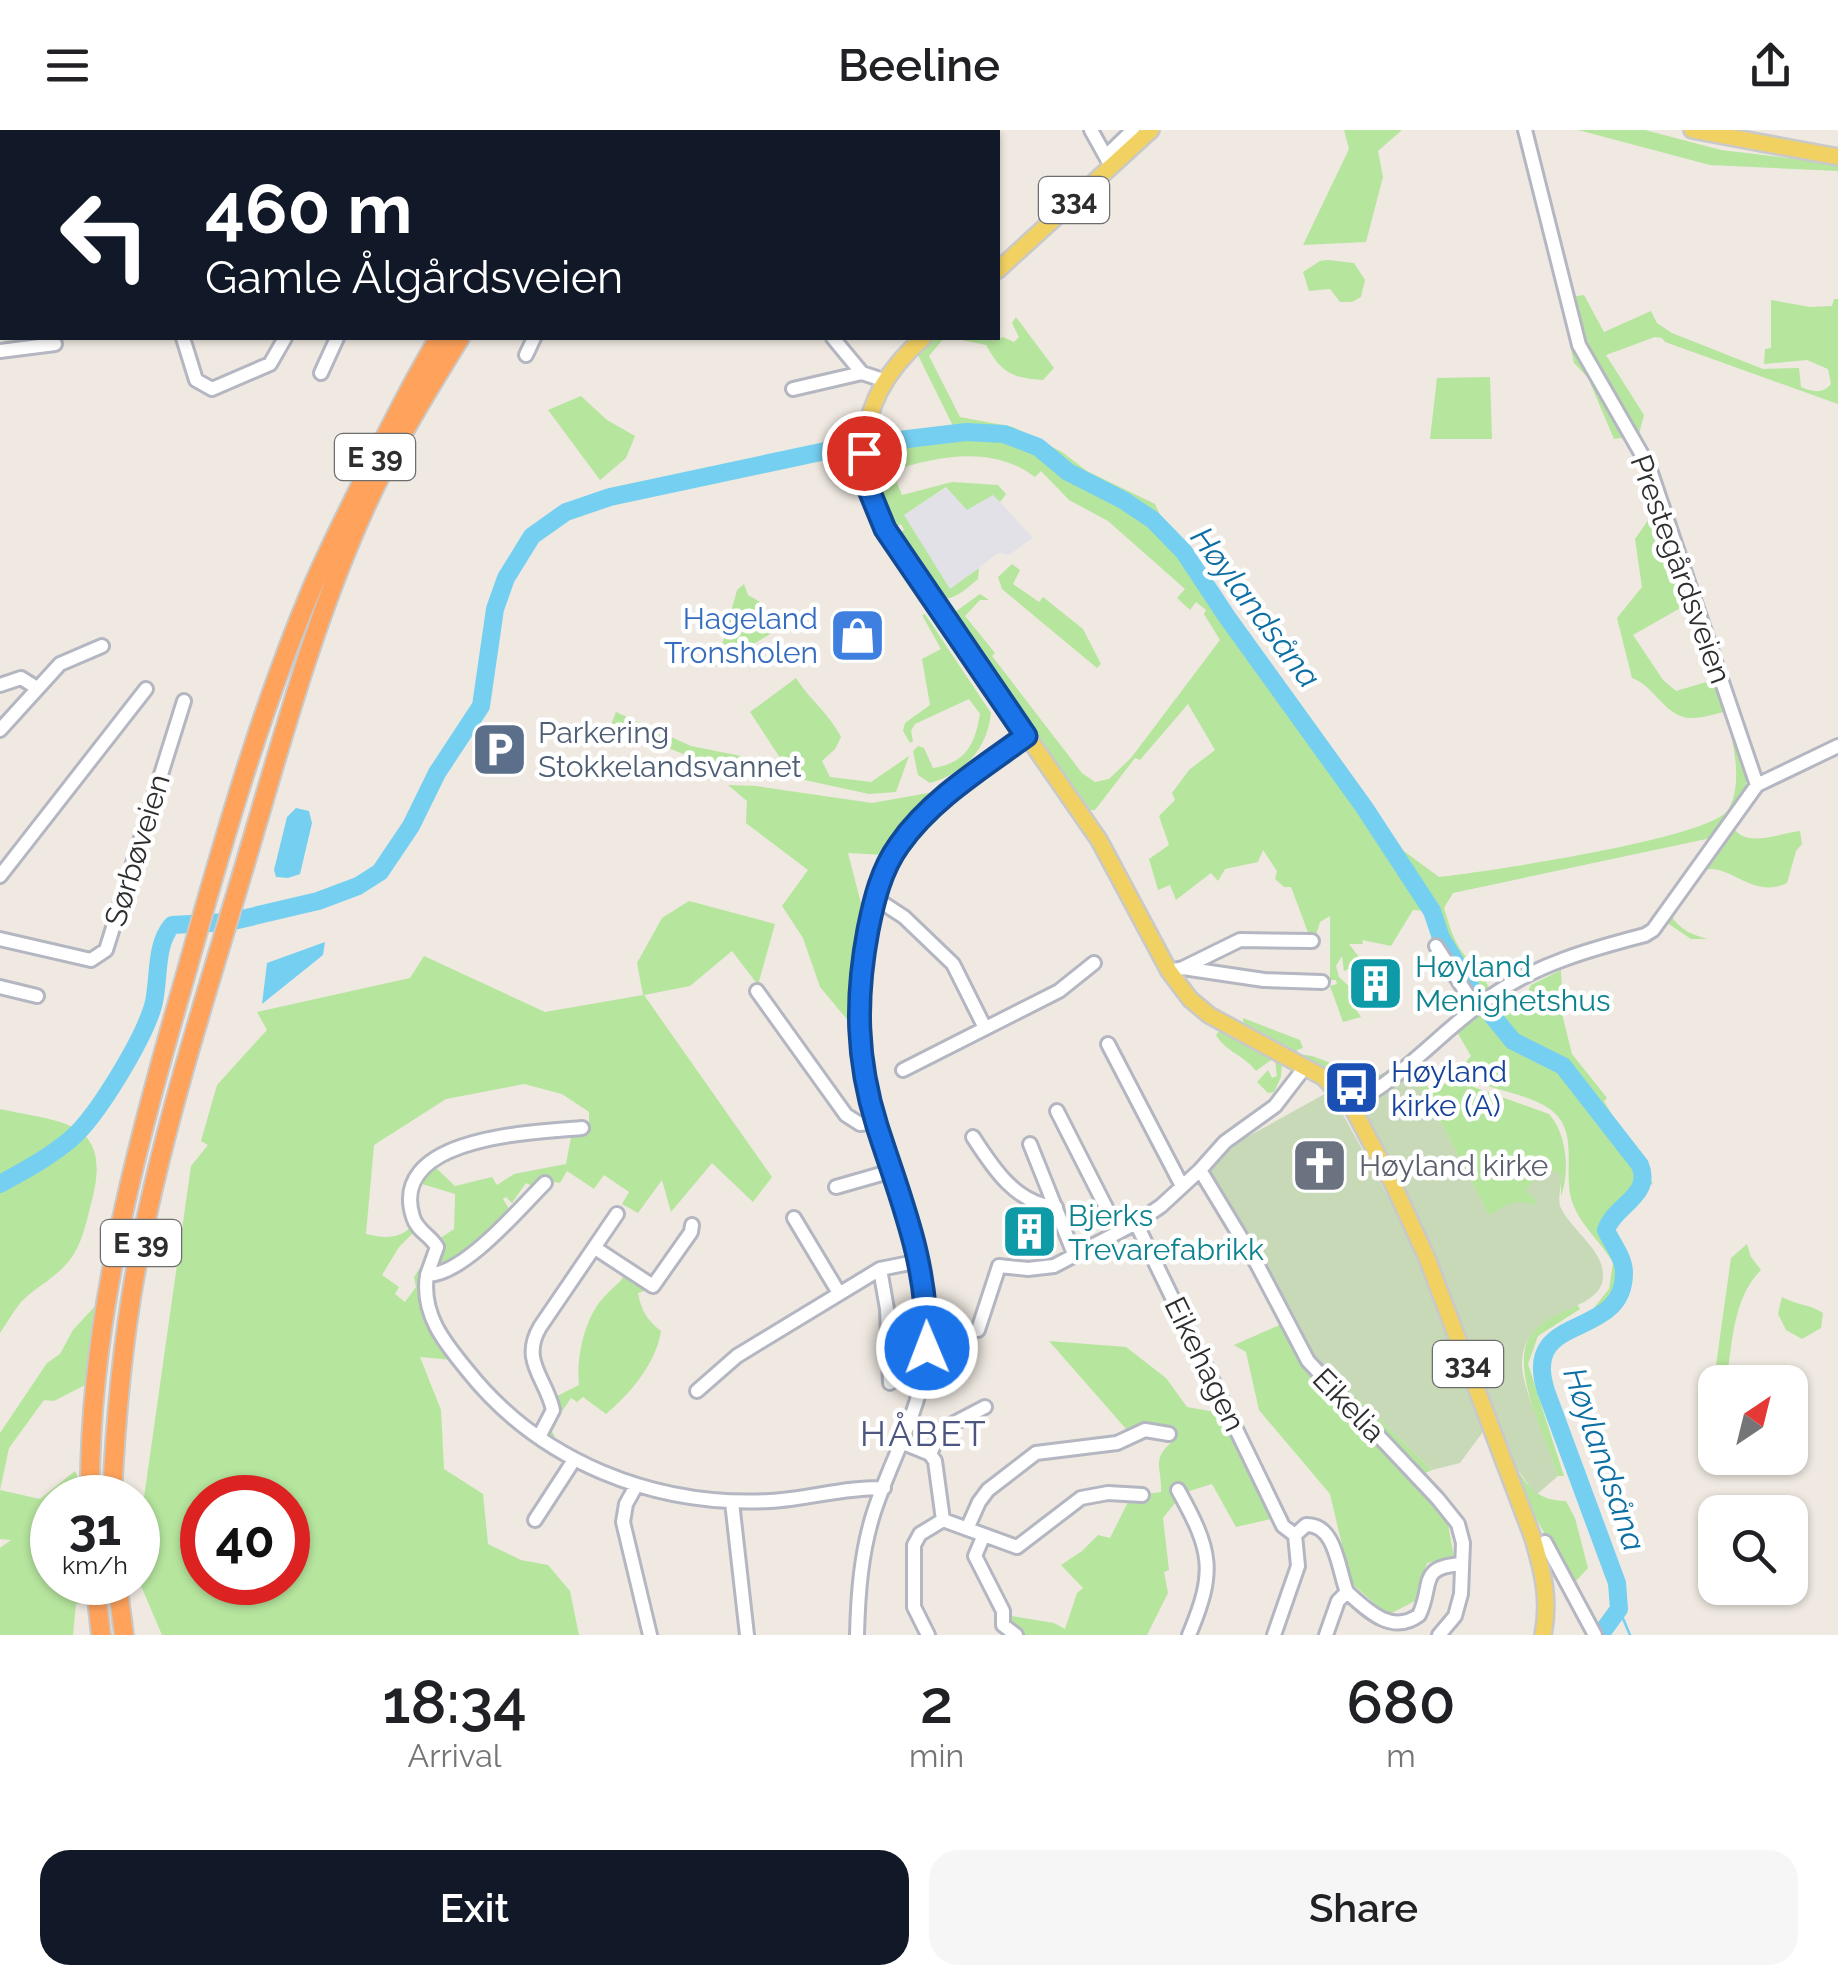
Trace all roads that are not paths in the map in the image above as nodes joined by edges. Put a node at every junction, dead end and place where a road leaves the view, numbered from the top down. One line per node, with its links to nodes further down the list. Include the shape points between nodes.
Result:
1 (1091, 130): 7 (street)
2 (1133, 130): 7 (street)
3 (1150, 130): 7 (main road, 334)
4 (1526, 130): 34 (street, Prestegårdsveien, via 1579,345 1649,468)
5 (1692, 130): 6 (main road)
6 (1838, 157)
7 (1108, 161): 8 (main road, 334)
8 (1000, 268)
9 (184, 340): 10 (street, via 194,376 212,389 270,364)
10 (284, 340)
11 (336, 340): 21 (street)
12 (438, 340): 24 (highway, E 39, via 395,416)
13 (459, 340): 24 (highway, E 39)
14 (533, 340): 19 (street)
15 (835, 340): 20 (street)
16 (921, 340): 22 (main road, 334)
17 (55, 344): 18 (street)
18 (0, 351)
19 (526, 355)
20 (862, 373): 22 (street); 23 (street)
21 (321, 374)
22 (886, 380): 32 (main road, 334, via 864,447 869,490 885,529)
23 (793, 389)
24 (331, 567): 25 (highway, E 39)
25 (322, 587): 83 (highway, E 39, via 263,718 149,1111 113,1270 96,1380); 84 (highway, E 39, via 143,1234)
26 (102, 646): 28 (street, via 68,659)
27 (0, 685): 28 (street, via 20,678)
28 (37, 688): 31 (street)
29 (146, 689): 35 (street)
30 (184, 700): 37 (street, Sørbøveien, via 106,950 91,960)
31 (0, 730)
32 (1026, 736): 36 (street, via 915,824 886,866); 41 (main road, 334, via 1099,840)
33 (1838, 746): 34 (street)
34 (1757, 784): 46 (street, via 1653,930 1582,951)
35 (0, 876)
36 (874, 898): 47 (street, via 952,964); 53 (street, via 857,1022)
37 (0, 939)
38 (1312, 941): 41 (street, via 1240,940)
39 (1436, 946): 46 (street)
40 (1094, 962): 47 (street, via 1058,991)
41 (1176, 970): 42 (street); 49 (main road, 334, via 1190,999 1208,1015)
42 (1322, 982)
43 (0, 988): 45 (street)
44 (757, 991): 53 (street, via 846,1116 860,1124)
45 (37, 996)
46 (1481, 1004): 51 (street, via 1386,1086)
47 (985, 1028): 50 (street)
48 (1108, 1044): 60 (street)
49 (1305, 1067): 51 (main road, 334); 57 (street, via 1276,1106 1225,1142)
50 (903, 1070)
51 (1351, 1105): 112 (main road, 334, via 1427,1258 1534,1538 1546,1582)
52 (1057, 1111): 67 (street)
53 (876, 1122): 58 (street)
54 (582, 1128): 72 (street, via 519,1133 437,1156 412,1196 412,1216 436,1247)
55 (974, 1137): 62 (street, via 1013,1188 1036,1204)
56 (1030, 1144): 62 (street)
57 (1200, 1170): 60 (street); 96 (street, Eikelia, via 1308,1361 1450,1511 1463,1543)
58 (892, 1171): 61 (street); 70 (street)
59 (546, 1183): 72 (street, via 512,1221 441,1275)
60 (1182, 1186): 65 (street)
61 (836, 1187)
62 (1056, 1207): 69 (street)
63 (618, 1214): 68 (street)
64 (794, 1218): 73 (street)
65 (1136, 1223): 67 (street); 93 (street, Eikehagen, via 1283,1526)
66 (692, 1225): 68 (street, via 652,1286)
67 (1118, 1231): 69 (street)
68 (595, 1248): 79 (street, via 532,1345 534,1370 553,1410)
69 (1074, 1254): 74 (street, via 1054,1266 999,1266)
70 (920, 1261): 71 (street); 80 (street, via 927,1348)
71 (880, 1268): 73 (street); 75 (street)
72 (427, 1276): 79 (street, via 426,1303 447,1346 501,1409)
73 (838, 1293): 76 (street, via 737,1356)
74 (978, 1330)
75 (890, 1383)
76 (697, 1391)
77 (984, 1406): 81 (street, via 941,1430)
78 (1169, 1434): 92 (street, via 1145,1430 1117,1443 1036,1453 988,1490)
79 (538, 1437): 82 (street)
80 (903, 1444): 81 (street); 86 (street)
81 (930, 1454): 91 (street)
82 (574, 1460): 85 (street); 90 (street)
83 (91, 1475)
84 (114, 1475)
85 (636, 1486): 89 (street); 104 (street, via 624,1522)
86 (884, 1488): 89 (street); 106 (street, via 865,1544)
87 (1178, 1490): 109 (street, via 1202,1540 1208,1579)
88 (1142, 1495): 94 (street, via 1081,1498 1017,1547)
89 (732, 1502): 105 (street)
90 (535, 1520)
91 (943, 1520): 92 (street); 107 (street, via 914,1545 914,1608)
92 (967, 1528): 94 (street)
93 (1295, 1535): 97 (street, via 1313,1524 1325,1530); 110 (street, via 1298,1566)
94 (983, 1536): 108 (street, via 975,1556 1003,1611 1003,1625)
95 (1545, 1542): 101 (street)
96 (1462, 1564): 97 (street, via 1436,1568 1419,1615 1402,1624 1385,1622); 100 (street, Eikelia, via 1460,1602)
97 (1347, 1592): 111 (street)
98 (97, 1605): 102 (highway)
99 (120, 1605): 103 (highway)
100 (1444, 1634)
101 (1594, 1634)
102 (101, 1635)
103 (124, 1635)
104 (650, 1635)
105 (747, 1635)
106 (857, 1635)
107 (928, 1635)
108 (1016, 1635)
109 (1189, 1635)
110 (1274, 1635)
111 (1326, 1635)
112 (1542, 1635)

